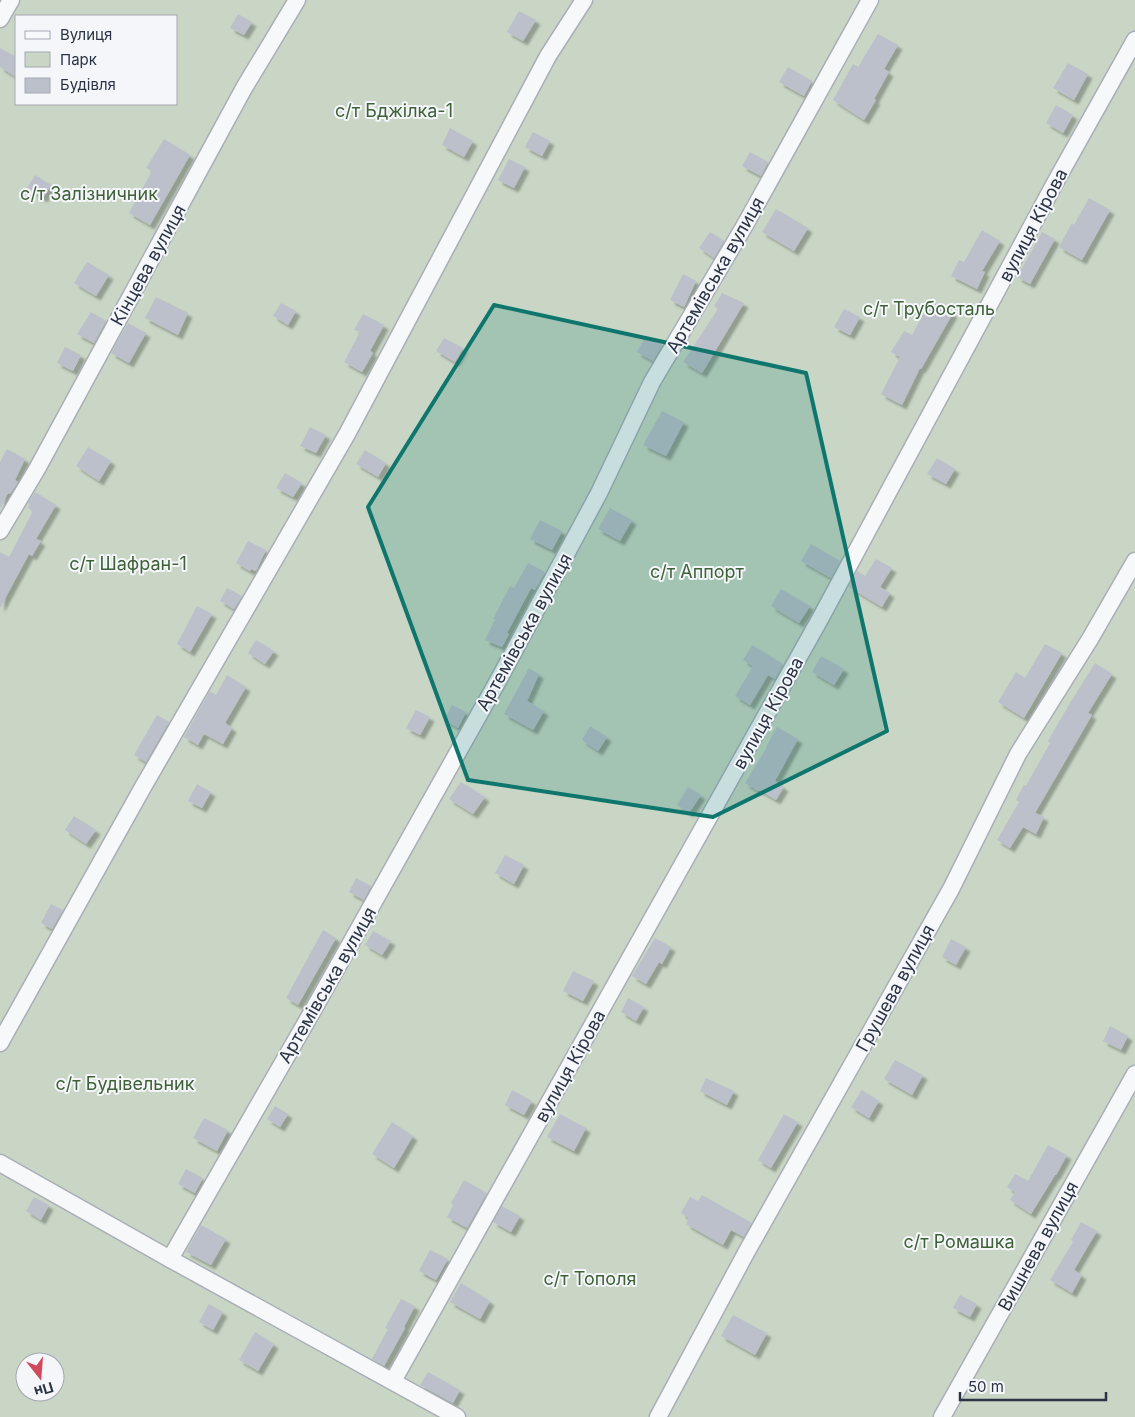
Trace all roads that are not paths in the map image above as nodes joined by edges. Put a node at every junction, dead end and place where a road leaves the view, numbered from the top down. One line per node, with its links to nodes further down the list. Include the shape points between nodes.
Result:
1 (11, 0): 5 (street)
2 (297, 0): 7 (street, Кінцева вулиця, via 244,88)
3 (584, 0): 9 (street, via 548,56 347,434 143,787)
4 (870, 0): 12 (street, Артемівська вулиця, via 745,225 652,382 599,493 499,679)
5 (0, 19)
6 (1135, 40): 13 (street, вулиця Кірова, via 820,619)
7 (0, 531)
8 (1135, 560): 15 (street, Грушева вулиця, via 1018,754 951,889 747,1251)
9 (0, 1044)
10 (1135, 1074): 16 (street, Вишнева вулиця)
11 (0, 1163): 12 (street)
12 (170, 1259): 13 (street)
13 (393, 1381): 14 (street)
14 (458, 1417)
15 (658, 1417)
16 (942, 1417)

